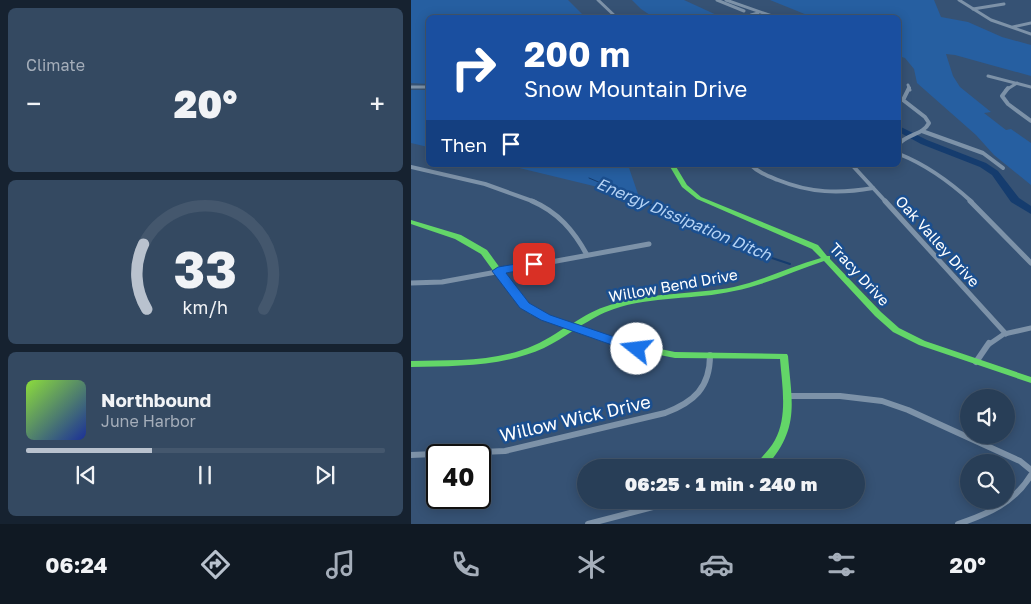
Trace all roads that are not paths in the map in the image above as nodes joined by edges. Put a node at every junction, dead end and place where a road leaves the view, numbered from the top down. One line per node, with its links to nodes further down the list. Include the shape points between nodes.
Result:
1 (598, 0): 8 (street)
2 (717, 0): 9 (street)
3 (726, 0): 7 (street)
4 (959, 0): 6 (street)
5 (1004, 4): 6 (street)
6 (972, 9): 13 (street)
7 (758, 12): 10 (street); 11 (street)
8 (614, 15)
9 (751, 15)
10 (754, 15)
11 (770, 15)
12 (1031, 23): 13 (street)
13 (1013, 28): 14 (street)
14 (1031, 34)
15 (988, 76): 16 (street)
16 (1017, 83): 20 (street); 21 (street, via 1005,90 1002,96 1007,104)
17 (908, 85): 22 (street, via 909,90 903,100 929,122)
18 (411, 87): 19 (street)
19 (426, 87)
20 (1031, 87)
21 (1031, 121)
22 (921, 131): 23 (street); 29 (street, via 983,153)
23 (902, 138)
24 (901, 155): 35 (street, via 919,162 954,188)
25 (411, 167): 33 (street, via 505,190 535,201 559,218)
26 (673, 167): 34 (street, Tracy Drive, via 684,186 699,198 769,230 808,243)
27 (754, 167): 30 (street, via 767,176 806,191 834,194)
28 (854, 167): 30 (street, Oak Valley Drive)
29 (1003, 168)
30 (873, 188): 40 (street, Oak Valley Drive)
31 (411, 222): 36 (street, via 465,239 484,252)
32 (649, 244): 33 (street)
33 (587, 255): 36 (street)
34 (827, 258): 38 (street, Willow Bend Drive, via 744,287 623,304 599,312); 42 (street, Tracy Drive, via 896,330)
35 (1031, 263)
36 (498, 271): 37 (street, via 443,282); 38 (street, via 529,308)
37 (411, 283)
38 (573, 328): 41 (street, via 637,349); 43 (street, Willow Bend Drive, via 537,348 506,358)
39 (1031, 328): 40 (street)
40 (1006, 334): 42 (street, via 988,342)
41 (711, 356): 45 (street, via 784,356); 46 (street, Willow Wick Drive, via 709,375 703,388 686,404 665,413 505,450)
42 (976, 362): 44 (street, Tracy Drive)
43 (411, 364)
44 (1031, 380)
45 (787, 396): 47 (street, via 788,421 782,439); 48 (street, via 854,397 895,405 1020,461)
46 (411, 455)
47 (767, 459)
48 (1031, 470)
49 (1031, 475): 52 (street, via 1021,490 1000,508)
50 (646, 509): 51 (street)
51 (588, 524)
52 (958, 524)

